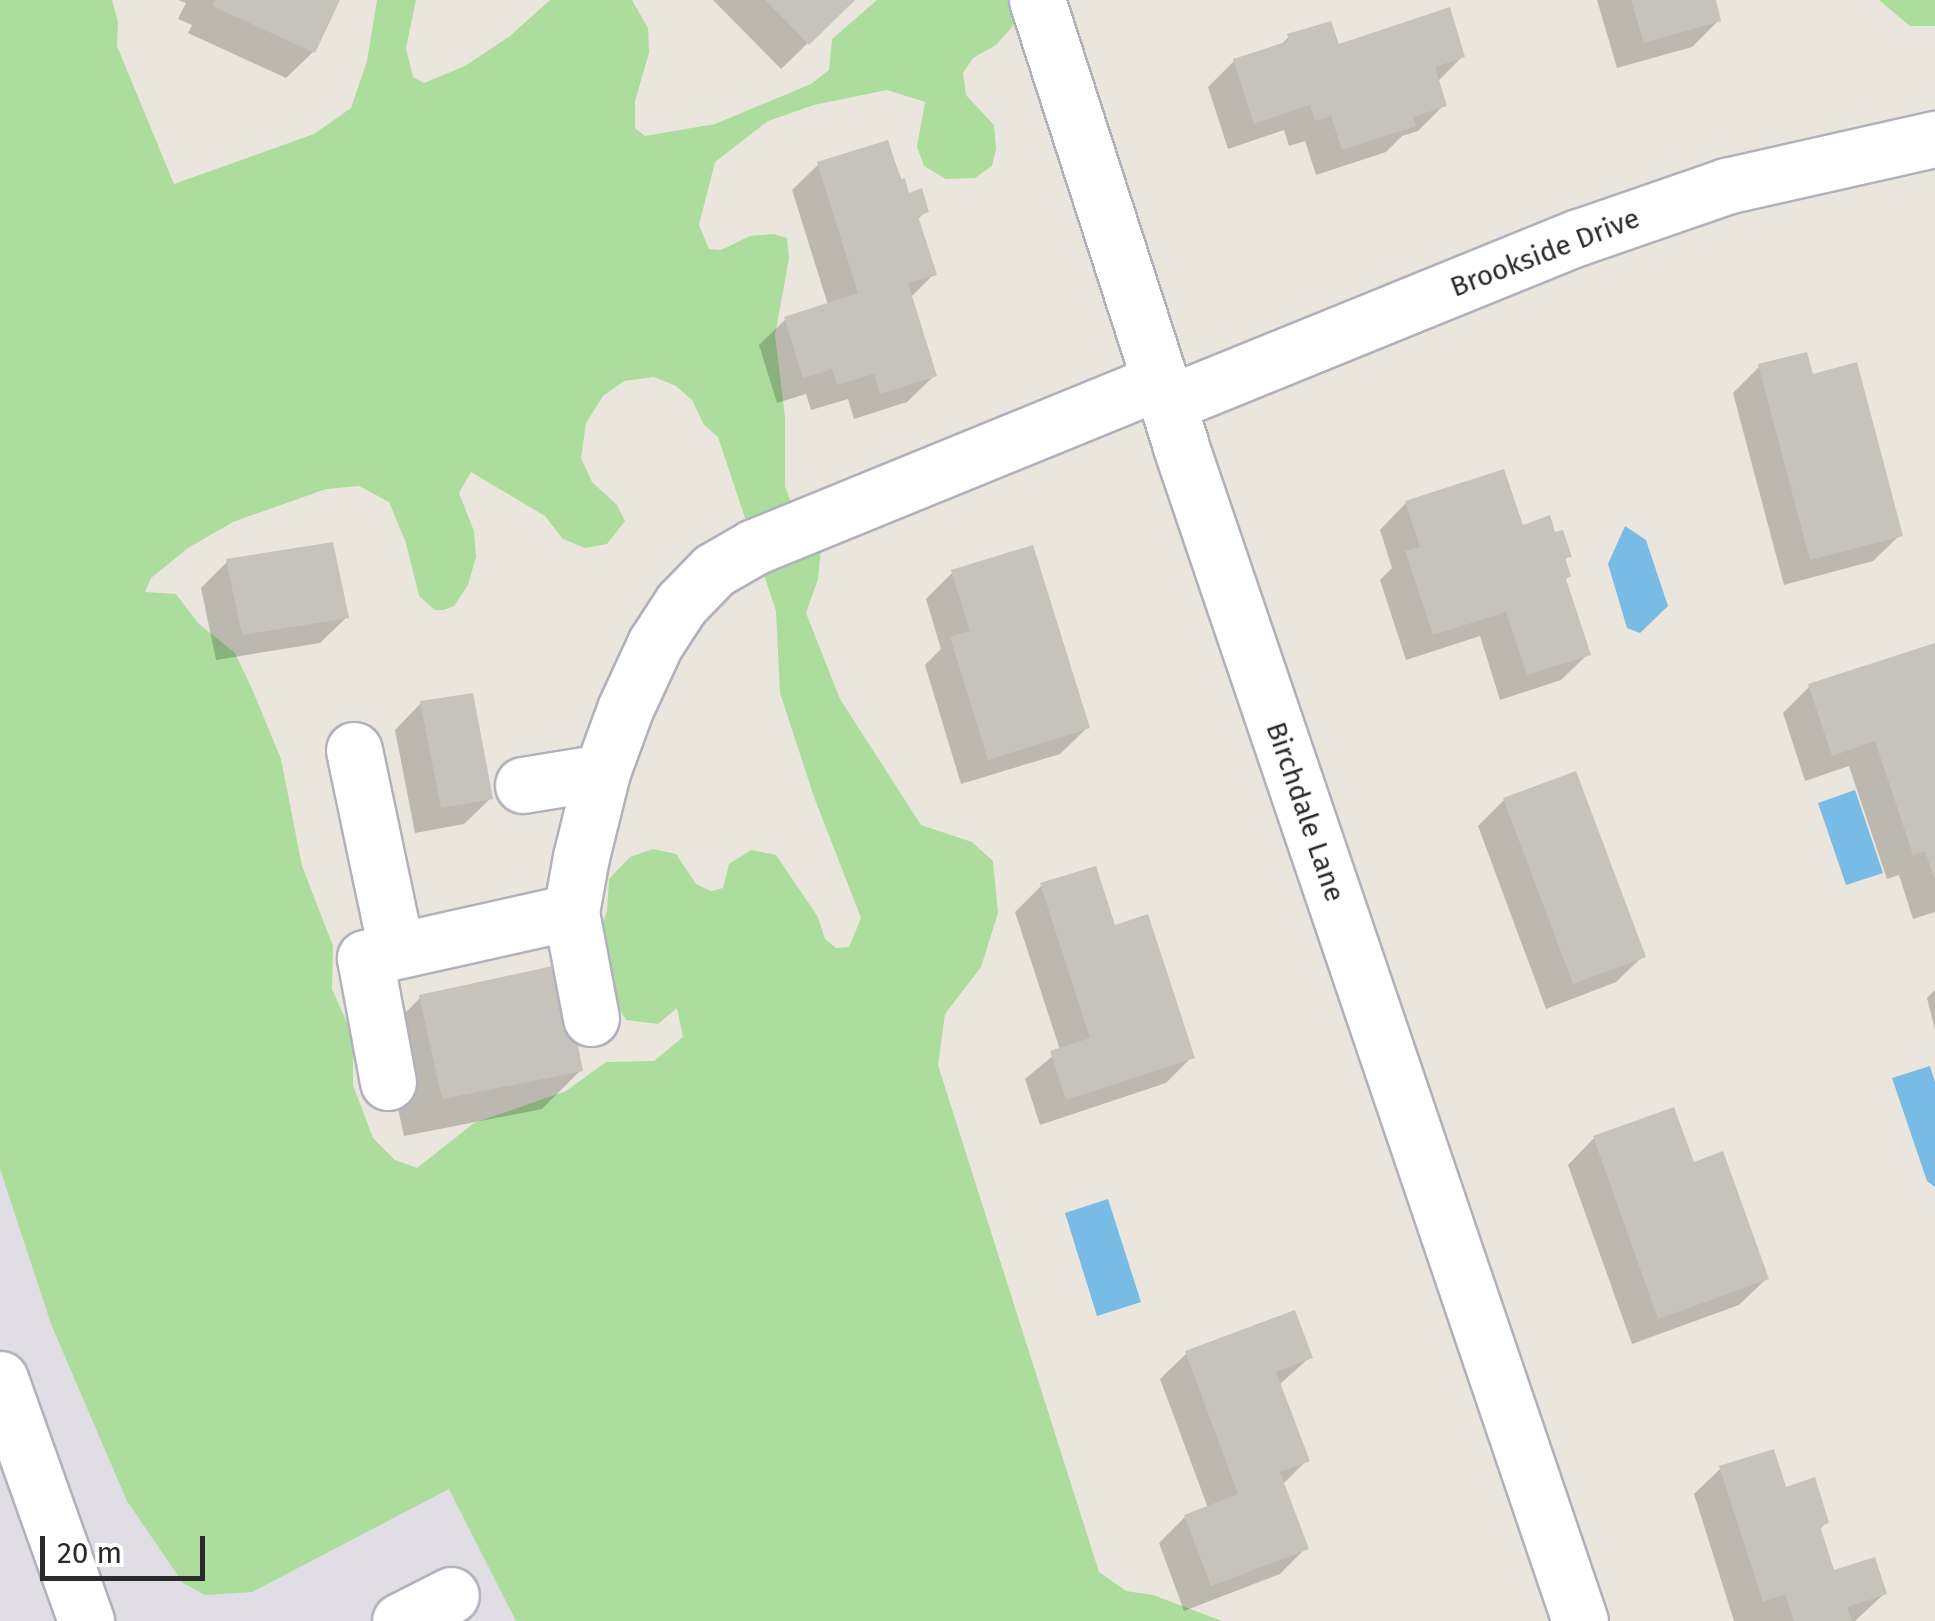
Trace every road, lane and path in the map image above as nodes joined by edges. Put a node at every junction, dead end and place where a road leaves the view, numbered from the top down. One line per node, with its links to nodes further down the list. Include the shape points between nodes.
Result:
1 (1037, 0): 3 (street, Birchdale Lane)
2 (1935, 139): 3 (street, Brookside Drive, via 1726,186)
3 (1163, 393): 5 (street, Brookside Drive, via 754,547 714,570 655,644); 15 (street, Birchdale Lane)
4 (354, 750): 8 (street)
5 (602, 772): 6 (street); 7 (street, Brookside Drive)
6 (523, 785)
7 (571, 912): 8 (street); 9 (street)
8 (396, 950): 10 (street, via 365,958)
9 (591, 1018)
10 (388, 1082)
11 (0, 1378): 13 (street)
12 (451, 1596): 14 (street)
13 (86, 1621)
14 (400, 1621)
15 (1580, 1621)

